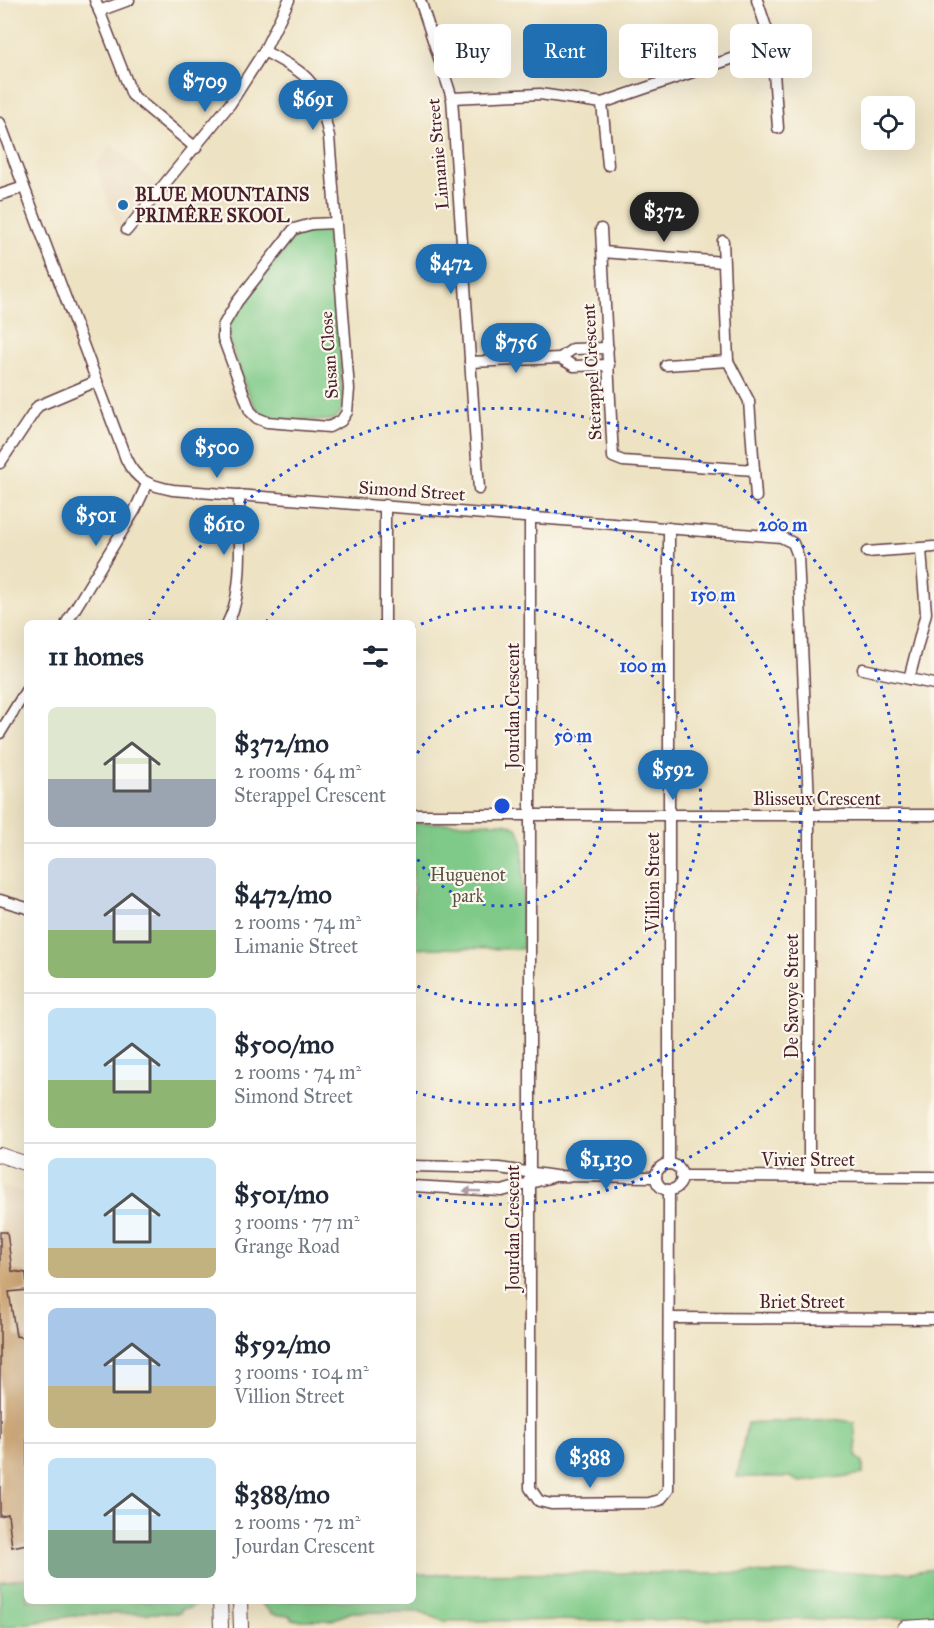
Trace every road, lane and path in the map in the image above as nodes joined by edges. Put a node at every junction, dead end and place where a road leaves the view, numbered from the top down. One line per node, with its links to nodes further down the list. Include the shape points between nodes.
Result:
1 (95, 0): 6 (street)
2 (129, 0): 6 (street)
3 (289, 0): 8 (street)
4 (420, 0): 11 (street, Limanie Street)
5 (757, 0): 7 (street)
6 (99, 11): 15 (street, via 132,95)
7 (765, 24)
8 (264, 51): 15 (street); 19 (street, Susan Close, via 303,72 317,93 329,137)
9 (730, 59): 12 (street)
10 (776, 78): 14 (street)
11 (452, 98): 12 (street, via 540,94); 28 (street, Limanie Street)
12 (602, 103): 16 (street)
13 (0, 123): 17 (street)
14 (778, 128)
15 (196, 148): 21 (street)
16 (608, 165)
17 (24, 187): 18 (street); 31 (street)
18 (0, 195)
19 (335, 223): 19 (street, Susan Close, via 349,389 347,412 341,421 329,427 262,421 250,411 223,338 223,326 294,229)
20 (601, 229): 23 (street, Sterappel Crescent)
21 (127, 230)
22 (723, 241): 24 (street)
23 (603, 252): 24 (street); 25 (street, Sterappel Crescent)
24 (723, 262): 27 (street)
25 (608, 348): 26 (street, via 573,349); 29 (street, Sterappel Crescent)
26 (560, 358): 28 (street); 29 (street, via 573,366)
27 (728, 361): 30 (street); 33 (street, via 749,401)
28 (470, 362): 35 (street, Limanie Street)
29 (609, 364): 33 (street, Sterappel Crescent, via 612,454 617,459)
30 (666, 365)
31 (97, 381): 32 (street, via 38,406); 34 (street, via 129,466)
32 (0, 463)
33 (754, 470): 37 (street)
34 (147, 484): 36 (street, Simond Street); 45 (street)
35 (479, 489)
36 (239, 495): 38 (street, Simond Street); 46 (street, via 237,591)
37 (756, 497)
38 (385, 505): 39 (street, Simond Street); 47 (street)
39 (530, 517): 40 (street, Simond Street); 54 (street, Jourdan Crescent)
40 (669, 528): 55 (street, Villion Street); 56 (street, Simond Street, via 781,537 796,548)
41 (934, 547): 42 (street)
42 (921, 550): 43 (street); 44 (street)
43 (867, 552)
44 (930, 613): 49 (street)
45 (68, 620)
46 (229, 620)
47 (385, 620)
48 (863, 669): 49 (street)
49 (909, 679): 50 (street)
50 (934, 684)
51 (24, 694): 52 (street)
52 (0, 733)
53 (416, 815): 54 (street, Blisseux Crescent)
54 (530, 815): 55 (street, Blisseux Crescent); 64 (street, Jourdan Crescent)
55 (670, 815): 56 (street, Blisseux Crescent); 62 (street, Villion Street)
56 (808, 815): 57 (street, Blisseux Crescent); 67 (street, De Savoye Street)
57 (934, 815)
58 (0, 900): 59 (street)
59 (24, 907)
60 (0, 1155): 61 (street)
61 (24, 1163)
62 (669, 1164): 66 (street, via 678,1168); 68 (street, via 658,1170)
63 (416, 1166): 64 (street, via 499,1167)
64 (530, 1172): 65 (street); 70 (street, Jourdan Crescent)
65 (555, 1176): 68 (street); 70 (street)
66 (681, 1176): 67 (street, Vivier Street); 72 (street, via 680,1183)
67 (808, 1176): 69 (street, Vivier Street)
68 (656, 1177): 72 (street)
69 (934, 1177)
70 (530, 1184): 71 (street, one-way to 71, via 502,1191); 73 (street, Jourdan Crescent, via 530,1488 539,1501 649,1503 664,1497 669,1487)
71 (416, 1186)
72 (669, 1190): 73 (street, Jourdan Crescent)
73 (669, 1318): 74 (street, Briet Street)
74 (934, 1319)
75 (220, 1604): 78 (street)
76 (240, 1604): 79 (street)
77 (934, 1626): 80 (street)
78 (221, 1628)
79 (241, 1628)
80 (905, 1628)

